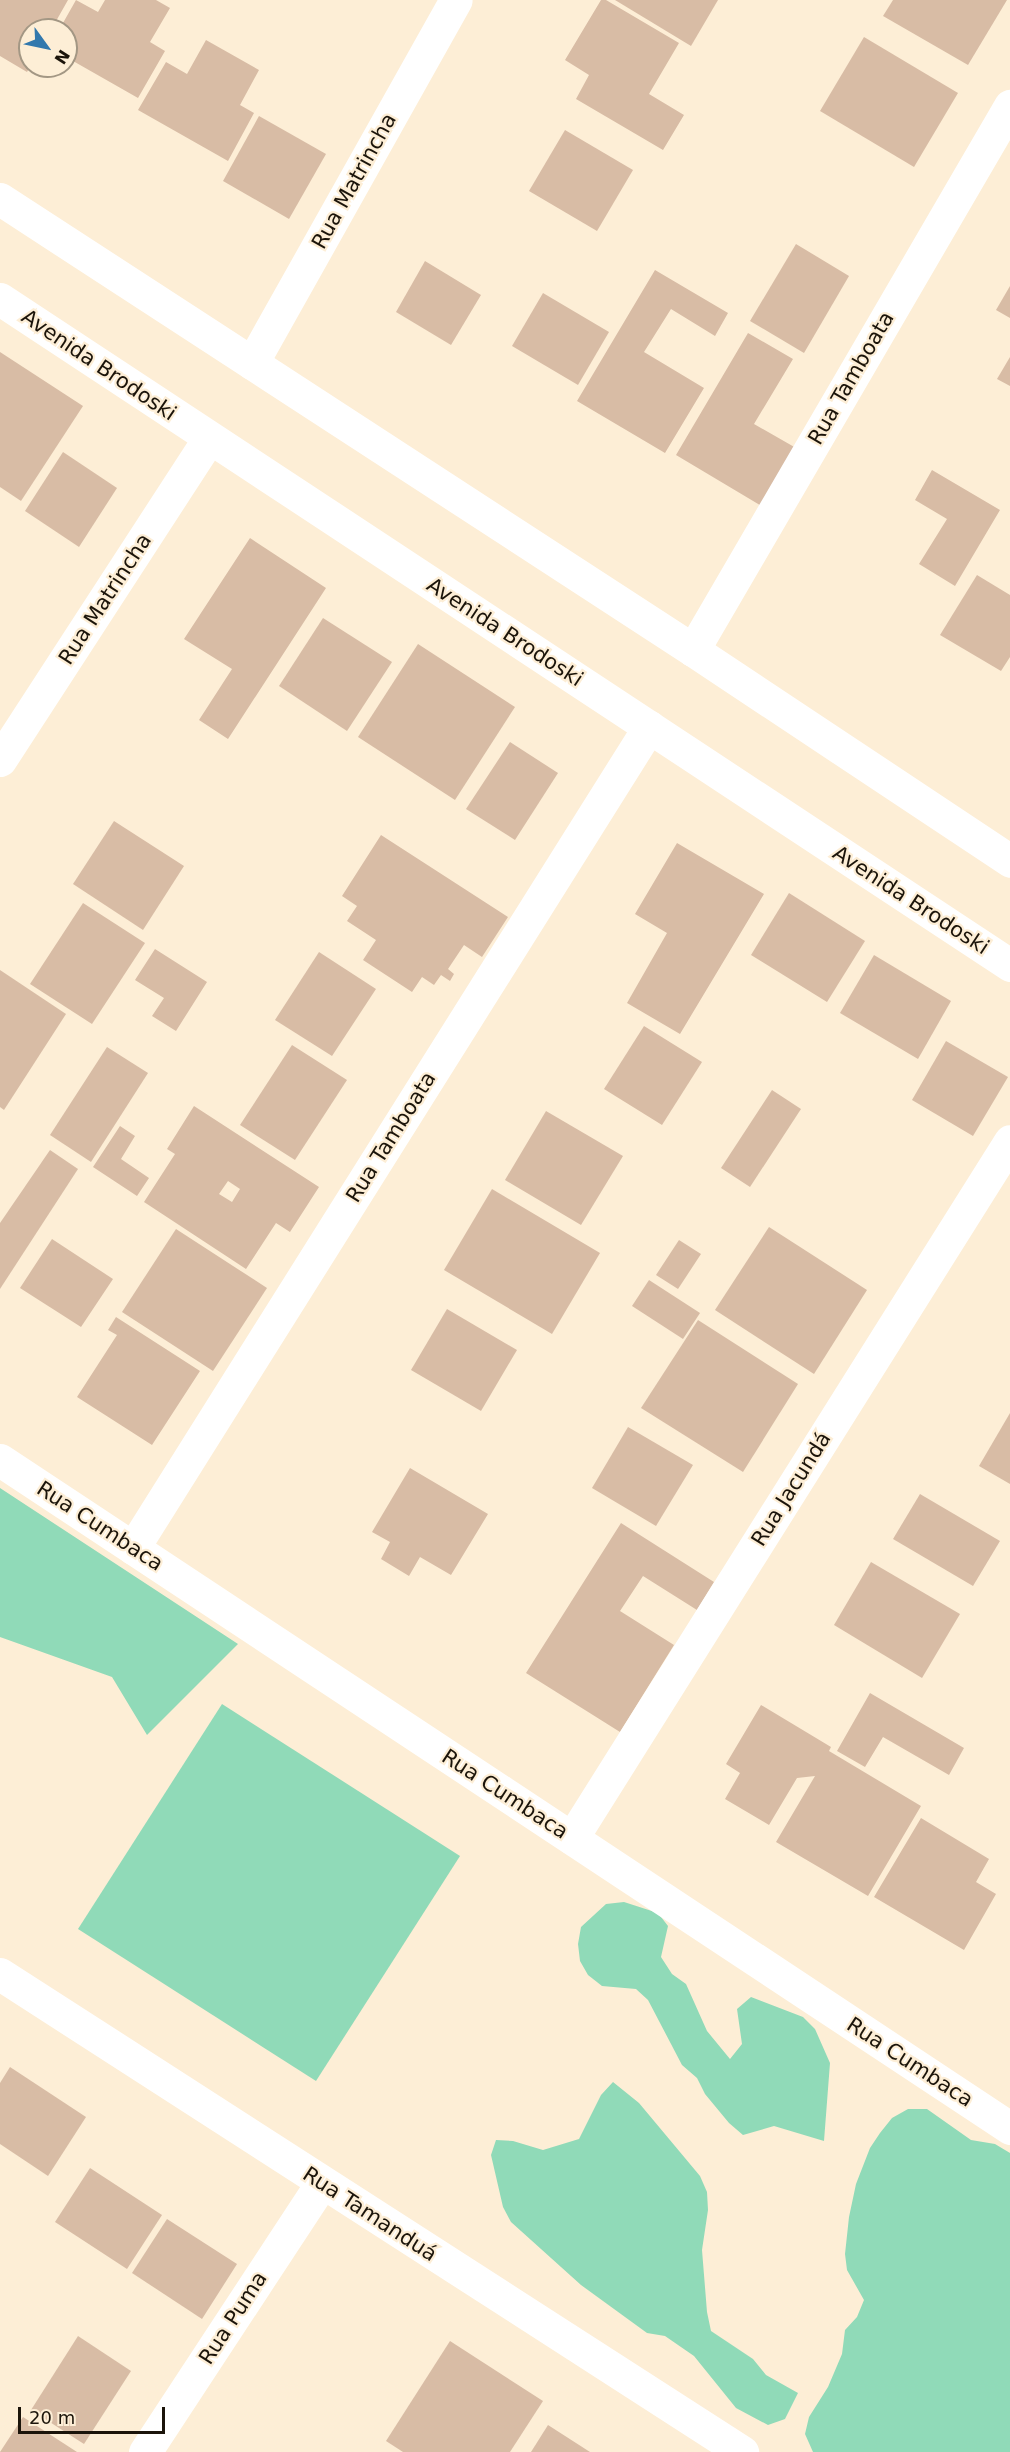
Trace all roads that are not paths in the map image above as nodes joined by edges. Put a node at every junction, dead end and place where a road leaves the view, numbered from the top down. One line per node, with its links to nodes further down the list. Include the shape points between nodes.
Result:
1 (456, 0): 5 (street, Rua Matrincha)
2 (1010, 106): 7 (street, Rua Tamboata)
3 (0, 199): 5 (street)
4 (0, 299): 6 (street, Avenida Brodoski)
5 (252, 363): 7 (street)
6 (209, 438): 8 (street, Avenida Brodoski); 9 (street, Rua Matrincha)
7 (693, 650): 10 (street)
8 (649, 727): 11 (street, Avenida Brodoski); 14 (street, Rua Tamboata)
9 (0, 760)
10 (1010, 861)
11 (1010, 965)
12 (1010, 1141): 15 (street, Rua Jacundá)
13 (0, 1460): 14 (street, Rua Cumbaca)
14 (133, 1548): 15 (street, Rua Cumbaca)
15 (572, 1838): 17 (street, Rua Cumbaca)
16 (0, 1974): 18 (street, Rua Tamanduá)
17 (1010, 2128)
18 (322, 2183): 19 (street, Rua Puma); 20 (street, Rua Tamanduá)
19 (145, 2452)
20 (742, 2452)

